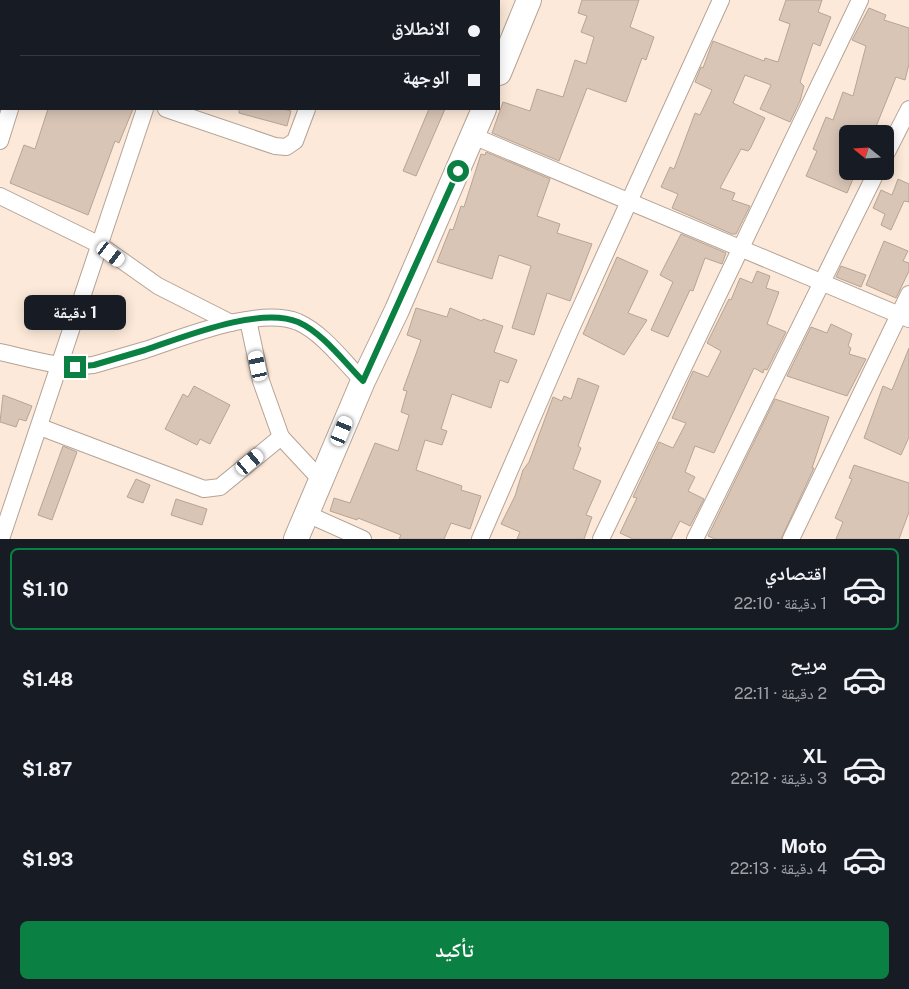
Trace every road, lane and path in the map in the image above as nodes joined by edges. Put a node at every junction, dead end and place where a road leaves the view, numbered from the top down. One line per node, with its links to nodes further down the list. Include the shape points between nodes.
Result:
1 (529, 0): 4 (street)
2 (721, 0): 16 (street)
3 (860, 0): 18 (street)
4 (500, 71)
5 (909, 109): 12 (street)
6 (10, 110): 13 (street)
7 (145, 110): 17 (street)
8 (169, 110): 9 (street, via 275,146 286,146 295,141)
9 (307, 110)
10 (484, 110): 11 (street)
11 (473, 136): 16 (street); 26 (street)
12 (894, 138)
13 (0, 141)
14 (872, 180): 19 (street)
15 (0, 196): 17 (street)
16 (629, 200): 18 (street); 34 (street)
17 (100, 245): 23 (street, via 158,286); 25 (street)
18 (742, 248): 19 (street); 35 (street)
19 (821, 282): 21 (street); 36 (street)
20 (909, 294): 21 (street)
21 (904, 317): 37 (street)
22 (248, 320): 23 (street); 26 (street, via 266,318 296,322 310,328); 28 (street, via 261,381)
23 (231, 323): 25 (street, via 94,365)
24 (0, 352): 25 (street)
25 (59, 366): 27 (street)
26 (363, 381): 29 (street)
27 (40, 427): 28 (street, via 212,490); 31 (street)
28 (281, 437): 29 (street)
29 (321, 480): 30 (street)
30 (307, 514): 32 (street); 33 (street)
31 (0, 539)
32 (296, 539)
33 (363, 539)
34 (480, 539)
35 (600, 539)
36 (695, 539)
37 (791, 539)

